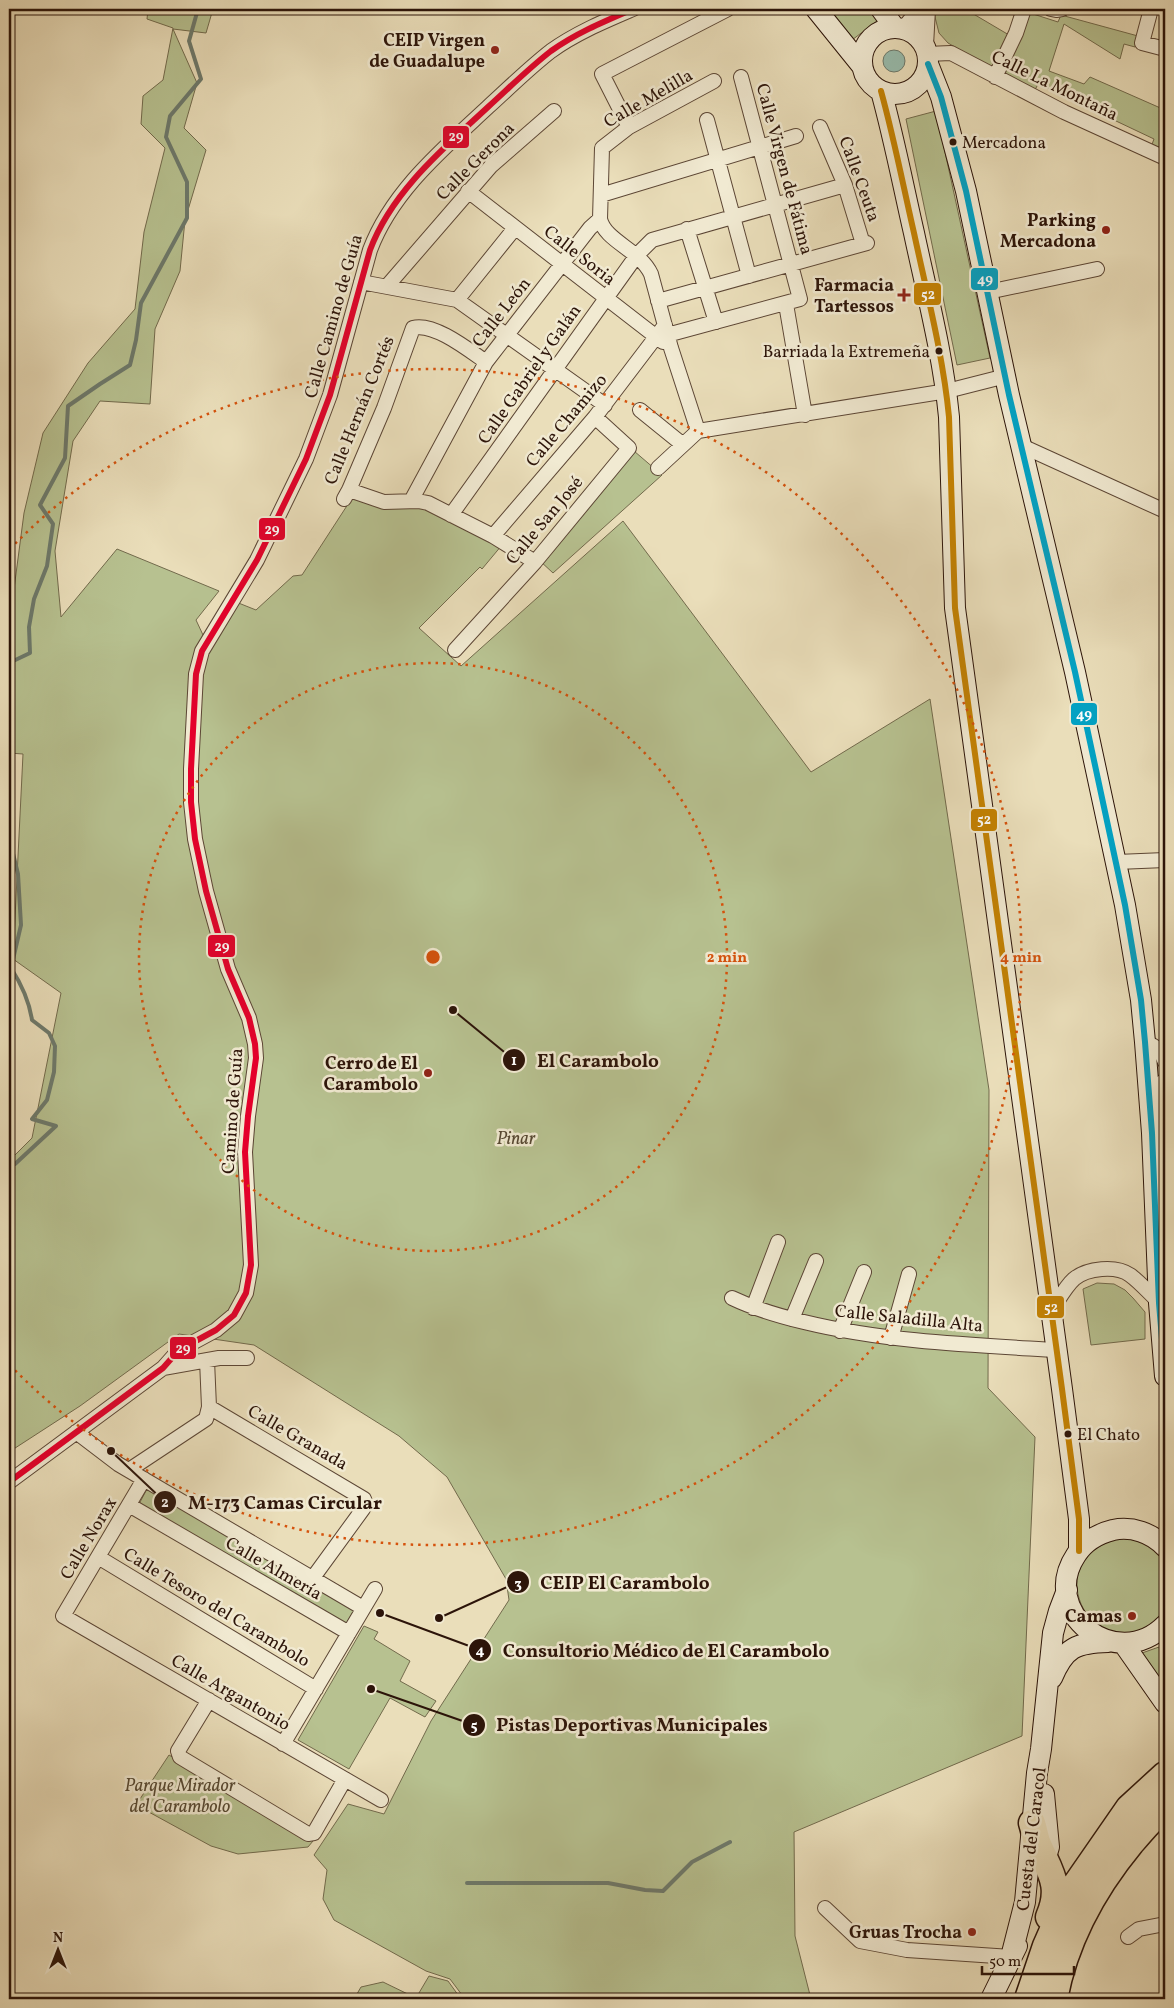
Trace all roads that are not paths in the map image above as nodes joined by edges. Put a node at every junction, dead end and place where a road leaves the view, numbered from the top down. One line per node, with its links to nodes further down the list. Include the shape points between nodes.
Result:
1 (632, 9): 40 (street, Calle Camino de Guía, via 584,31 552,51 427,165 396,201 376,233)
2 (728, 9): 21 (street, via 602,74)
3 (816, 9): 14 (main road)
4 (881, 9): 11 (main road)
5 (922, 9): 11 (street)
6 (926, 9): 13 (street)
7 (1024, 9): 15 (street, via 1016,33)
8 (1051, 9): 9 (street)
9 (1062, 9)
10 (1150, 9): 12 (street, via 1142,43)
11 (900, 28): 13 (main road, via 913,33); 14 (main road, via 878,32 866,44)
12 (1165, 49)
13 (926, 55): 15 (street, Calle La Montaña, via 951,53); 18 (main road, via 922,78 911,89 891,94); 43 (main road, via 941,96 966,191)
14 (862, 66): 18 (main road, via 868,81)
15 (994, 76): 25 (street, Calle La Montaña)
16 (741, 77): 24 (street, Calle Virgen de Fátima)
17 (714, 81): 21 (street, Calle Melilla)
18 (881, 91): 54 (main road)
19 (554, 111): 28 (street, Calle Gerona, via 491,166)
20 (706, 120): 26 (street)
21 (629, 127): 29 (street, Calle Melilla, via 602,148)
22 (820, 127): 27 (street, Calle Ceuta)
23 (796, 136): 24 (street)
24 (760, 146): 26 (street); 30 (street, Calle Virgen de Fátima)
25 (1165, 158)
26 (717, 159): 29 (street); 31 (street)
27 (845, 185): 30 (street, Calle Gabriel y Galán); 37 (street, Calle Ceuta, via 865,243)
28 (468, 191): 33 (street, Calle Soria); 41 (street, Calle Gerona)
29 (601, 195): 32 (street)
30 (775, 204): 31 (street, Calle Gabriel y Galán); 37 (street, Calle Virgen de Fátima)
31 (732, 216): 34 (street, Calle Gabriel y Galán); 39 (street)
32 (600, 218): 35 (street, via 604,229); 36 (street, Calle León)
33 (515, 228): 36 (street, Calle Soria); 45 (street)
34 (688, 229): 35 (street, Calle Gabriel y Galán, via 652,240); 42 (street)
35 (636, 255): 44 (street, Calle Gabriel y Galán); 46 (street, via 649,269)
36 (562, 264): 44 (street, Calle Soria); 49 (street, Calle León)
37 (791, 264): 39 (street); 47 (street, Calle Virgen de Fátima)
38 (1097, 269): 43 (street)
39 (748, 276): 42 (street)
40 (361, 282): 41 (street); 67 (street, Calle Camino de Guía, via 324,412 292,490)
41 (388, 286): 45 (street)
42 (705, 288): 46 (street); 48 (street)
43 (988, 292): 53 (main road)
44 (606, 299): 50 (street, Calle Soria); 52 (street, Calle Gabriel y Galán)
45 (457, 300): 49 (street)
46 (658, 301): 50 (street)
47 (793, 302): 48 (street); 57 (street, Calle Virgen de Fátima)
48 (716, 322): 50 (street)
49 (507, 334): 51 (street, Calle León); 52 (street)
50 (665, 336): 55 (street, Calle Chamizo); 59 (street)
51 (486, 362): 63 (street, Calle León); 63 (street, Calle Hernán Cortés, via 443,334 417,326 414,328 347,494 384,502)
52 (555, 370): 55 (street); 65 (street, Calle Gabriel y Galán)
53 (1006, 376): 54 (street); 61 (main road)
54 (947, 391): 57 (street); 85 (main road, via 955,608)
55 (605, 405): 58 (street, Calle Chamizo)
56 (640, 410): 60 (street)
57 (805, 415): 59 (street)
58 (595, 417): 66 (street, Calle Chamizo); 68 (street, Calle San José, via 629,448)
59 (698, 431): 60 (street)
60 (682, 444): 62 (street)
61 (1022, 446): 64 (street); 71 (main road)
62 (658, 468)
63 (411, 501): 65 (street, via 424,502)
64 (1165, 512)
65 (451, 515): 66 (street)
66 (493, 536): 68 (street)
67 (258, 560): 92 (street, Camino de Guía, via 214,628 198,662 191,769 192,824 206,891 228,969 249,1018 255,1044 245,1152 250,1271 246,1293 234,1315 216,1330 178,1350)
68 (535, 562): 69 (street, Calle San José)
69 (455, 650)
70 (1165, 860): 71 (street)
71 (1117, 862): 72 (main road)
72 (1146, 1042): 73 (street, via 1157,1046); 75 (main road)
73 (1165, 1062)
74 (1165, 1080): 75 (street)
75 (1149, 1092): 76 (main road)
76 (1156, 1222): 78 (street); 83 (main road)
77 (778, 1242): 84 (street)
78 (1165, 1249)
79 (816, 1261): 86 (street)
80 (864, 1272): 87 (street)
81 (909, 1274): 88 (street)
82 (732, 1298): 84 (street, Calle Saladilla Alta)
83 (1162, 1305): 85 (street, via 1128,1274 1101,1270 1086,1272 1074,1280); 93 (main road)
84 (753, 1308): 86 (street, Calle Saladilla Alta)
85 (1051, 1311): 89 (main road)
86 (792, 1319): 87 (street, Calle Saladilla Alta)
87 (840, 1331): 88 (street, Calle Saladilla Alta)
88 (891, 1338): 89 (street, Calle Saladilla Alta)
89 (1057, 1350): 101 (main road, via 1079,1519)
90 (247, 1358): 91 (street)
91 (206, 1360): 92 (street); 94 (street)
92 (163, 1368): 95 (street, Camino de Guía)
93 (1165, 1376)
94 (209, 1407): 96 (street, via 204,1421); 103 (street, Calle Granada, via 362,1496 365,1502 363,1509)
95 (76, 1432): 96 (street, Calle Almería); 98 (street, Camino de Guía)
96 (129, 1470): 97 (street, Calle Almería)
97 (144, 1480): 99 (street, Calle Norax); 103 (street, Calle Almería)
98 (9, 1482)
99 (129, 1505): 102 (street, Calle Norax); 109 (street, Calle Almería)
100 (1165, 1547): 101 (main road, via 1144,1533 1118,1530 1093,1538)
101 (1079, 1551): 105 (main road, Cuesta del Caracol, via 1070,1567)
102 (98, 1557): 107 (street, Calle Norax); 111 (street, Calle Tesoro del Carambolo)
103 (312, 1579): 106 (street, Calle Almería)
104 (374, 1589): 106 (street)
105 (1066, 1590): 110 (main road, via 1072,1610 1084,1627 1101,1639); 112 (main road, Cuesta del Caracol, via 1053,1633)
106 (363, 1608): 109 (street)
107 (63, 1616): 113 (street, Calle Argantonio)
108 (1165, 1625): 110 (main road, Cuesta del Caracol, via 1143,1640)
109 (348, 1633): 111 (street)
110 (1117, 1643): 112 (main road, Cuesta del Caracol, via 1080,1644 1066,1653); 114 (main road)
111 (316, 1689): 115 (street)
112 (1048, 1689): 116 (main road, Cuesta del Caracol)
113 (209, 1700): 115 (street, Calle Argantonio); 118 (street, via 178,1751 180,1757 308,1834 314,1833)
114 (1165, 1702)
115 (283, 1744): 118 (street, Calle Argantonio)
116 (1042, 1749): 121 (main road, Cuesta del Caracol); 122 (main road, Cuesta del Caracol, via 1049,1847)
117 (1165, 1775): 127 (highway, via 1129,1808 1068,1896)
118 (345, 1779): 119 (street, Calle Argantonio)
119 (381, 1800)
120 (1162, 1812): 129 (highway, via 1111,1867 1089,1902 1064,1958)
121 (1032, 1823): 122 (highway); 126 (main road, Cuesta del Caracol, via 1025,1902)
122 (1046, 1858): 126 (main road, Cuesta del Caracol, via 1027,1928); 127 (highway, via 1056,1892 1030,1974)
123 (825, 1908): 126 (street, via 860,1941 907,1950)
124 (1165, 1924): 125 (street, via 1139,1929)
125 (1128, 1937)
126 (1011, 1957): 128 (main road, Cuesta del Caracol)
127 (1028, 1998)
128 (991, 1999)
129 (1054, 1999)

